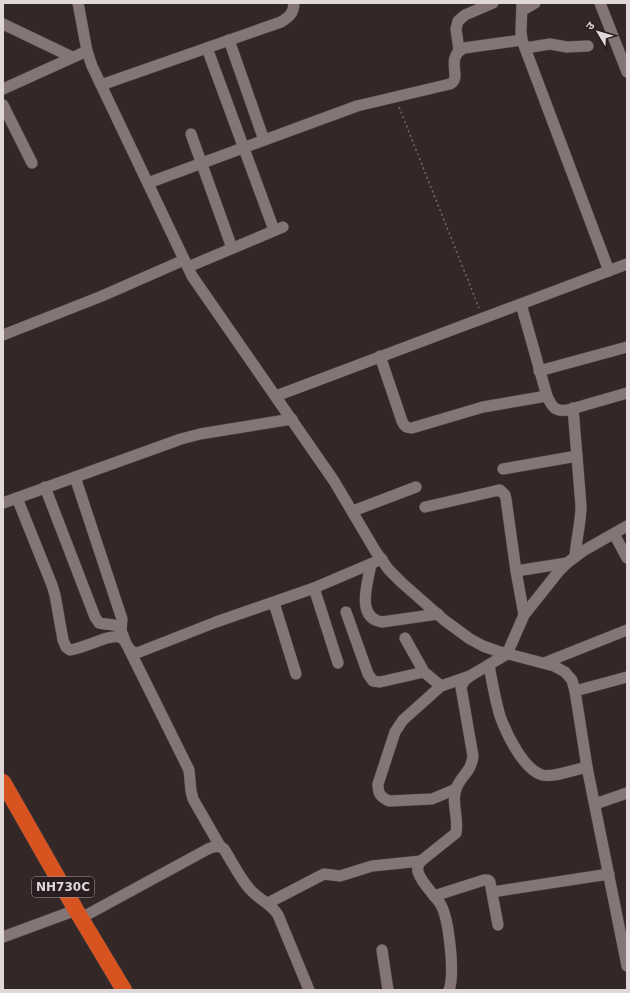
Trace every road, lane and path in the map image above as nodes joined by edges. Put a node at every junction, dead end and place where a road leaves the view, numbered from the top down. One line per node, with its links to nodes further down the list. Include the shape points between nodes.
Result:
1 (78, 3): 13 (street)
2 (294, 3): 8 (street, via 292,13 281,22)
3 (493, 3): 12 (street, via 464,15 458,21 456,29)
4 (535, 3): 6 (street)
5 (600, 3): 15 (street)
6 (522, 7): 9 (street)
7 (3, 24): 14 (street)
8 (229, 40): 11 (street); 21 (street)
9 (523, 44): 10 (street); 12 (street); 29 (street)
10 (588, 46)
11 (207, 48): 16 (street); 22 (street)
12 (459, 50): 18 (street, via 454,59 454,82)
13 (87, 51): 14 (street); 16 (street)
14 (72, 57): 17 (street)
15 (627, 72)
16 (101, 84): 25 (street)
17 (3, 89)
18 (395, 97): 21 (street, via 358,106); 31 (path)
19 (3, 105): 23 (street)
20 (191, 134): 24 (street)
21 (264, 140): 22 (street)
22 (244, 148): 24 (street); 26 (street, via 278,229)
23 (32, 163)
24 (201, 163): 25 (street); 26 (street)
25 (148, 183): 27 (street)
26 (232, 248): 27 (street)
27 (186, 264): 32 (street); 37 (street, via 204,294)
28 (627, 264): 29 (street)
29 (609, 271): 30 (street)
30 (521, 304): 31 (street); 35 (street)
31 (482, 318): 34 (street)
32 (3, 335)
33 (627, 347): 35 (street)
34 (380, 356): 37 (street); 38 (street, via 402,421 408,428 483,407)
35 (540, 371): 38 (street)
36 (627, 393): 39 (street)
37 (276, 396): 40 (street)
38 (547, 396): 39 (street, via 556,409 561,411)
39 (573, 408): 41 (street)
40 (292, 419): 43 (street, via 181,439); 49 (street)
41 (577, 456): 42 (street); 53 (street, via 581,513)
42 (503, 469)
43 (75, 476): 44 (street); 61 (street, via 121,614)
44 (45, 487): 46 (street); 61 (street, via 95,616 99,623 116,624)
45 (416, 487): 49 (street)
46 (17, 498): 47 (street); 64 (street, via 52,585 66,647 77,650 117,636)
47 (3, 503)
48 (425, 506): 55 (street, via 500,490 503,492)
49 (353, 511): 54 (street)
50 (627, 526): 51 (street)
51 (614, 534): 52 (street); 53 (street)
52 (627, 558)
53 (571, 560): 55 (street); 60 (street)
54 (377, 562): 56 (street); 59 (street); 59 (street, via 365,602 370,617 382,622)
55 (516, 571): 60 (street)
56 (314, 588): 57 (street); 66 (street)
57 (274, 603): 64 (street, via 216,622 137,653); 70 (street)
58 (346, 612): 69 (street, via 368,674 373,681 380,682)
59 (438, 614): 65 (street, via 470,639)
60 (524, 615): 65 (street)
61 (121, 630): 64 (street)
62 (627, 630): 67 (street)
63 (405, 638): 69 (street)
64 (127, 645): 80 (street, via 189,770 193,799)
65 (507, 654): 67 (street); 68 (street)
66 (338, 663)
67 (544, 663): 74 (street, via 565,672 572,680)
68 (489, 665): 71 (street); 75 (street, via 504,726 530,768 542,775 550,775)
69 (424, 672): 73 (street)
70 (296, 674)
71 (470, 676): 73 (street); 77 (street, via 461,687 472,746 472,764)
72 (627, 677): 74 (street)
73 (441, 686): 77 (street, via 408,715 395,732 380,775 378,792 382,798 389,801 426,800)
74 (575, 691): 75 (street)
75 (587, 767): 79 (street)
76 (3, 782): 86 (highway, NH730C)
77 (456, 788): 81 (street, via 456,833)
78 (627, 793): 79 (street)
79 (595, 804): 82 (street)
80 (220, 846): 85 (street, via 248,887 256,896); 86 (street, via 214,846)
81 (421, 860): 84 (street, via 418,871); 85 (street, via 372,866 340,876 324,874)
82 (609, 874): 83 (street); 90 (street)
83 (492, 892): 84 (street, via 490,882 484,880); 87 (street)
84 (434, 896): 94 (street, via 445,912 449,933)
85 (268, 903): 92 (street, via 278,916)
86 (78, 914): 88 (street); 91 (highway, NH730C)
87 (498, 926)
88 (3, 937)
89 (382, 950): 93 (street)
90 (627, 966)
91 (124, 990)
92 (308, 990)
93 (388, 990)
94 (449, 990)

